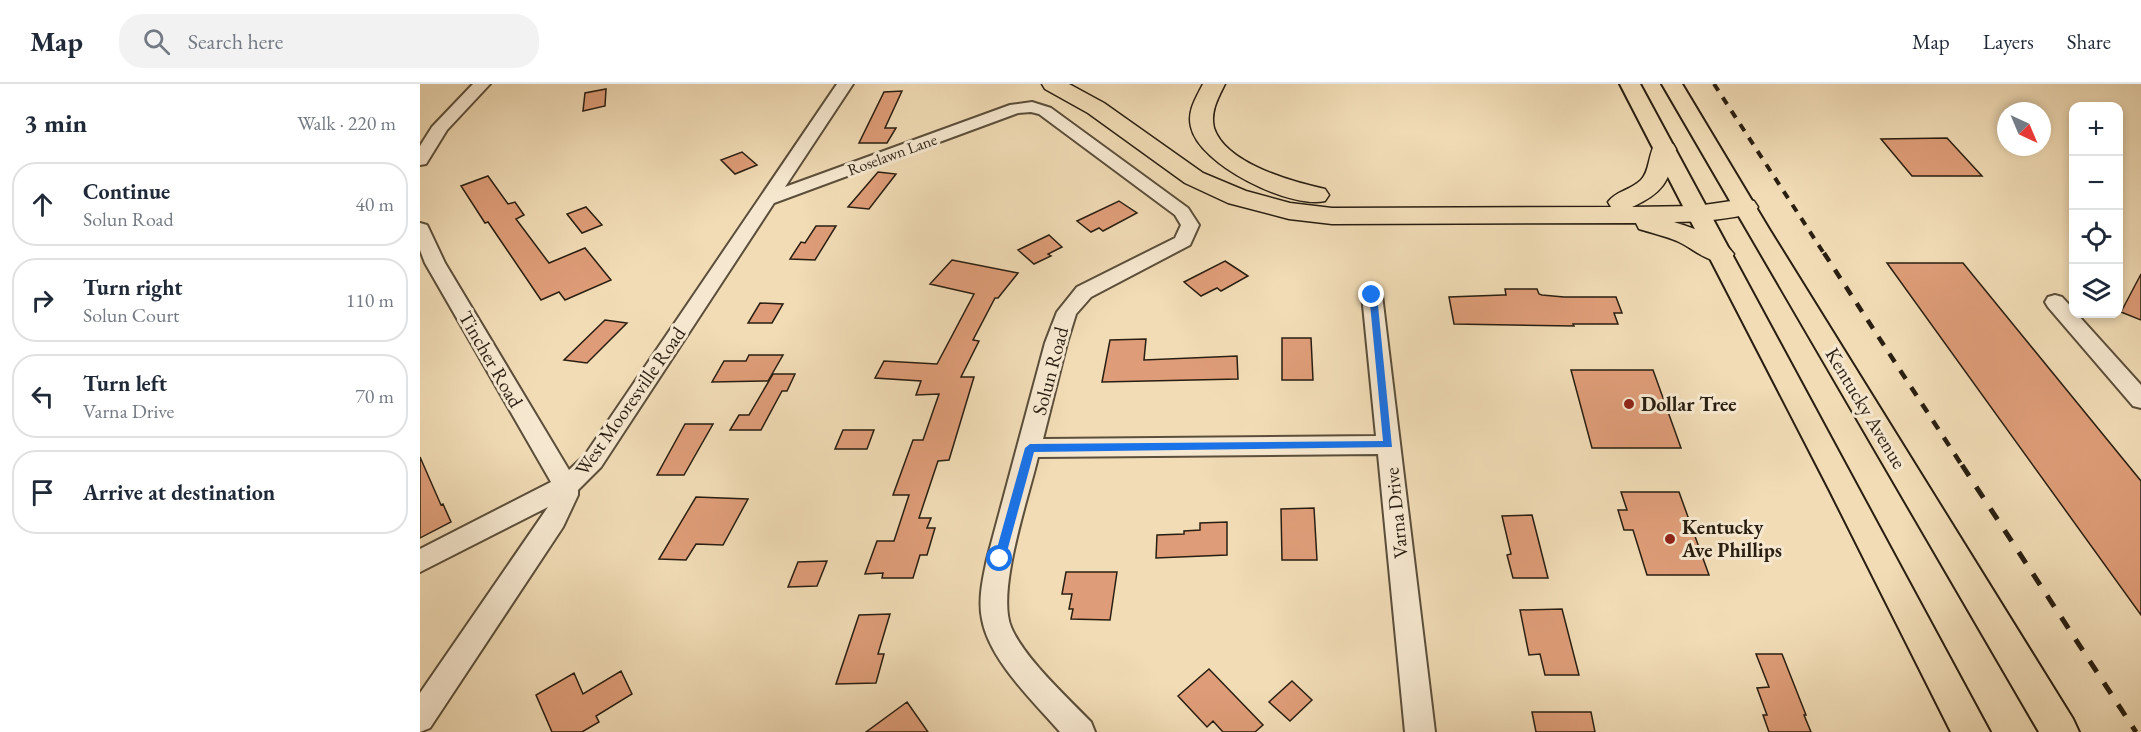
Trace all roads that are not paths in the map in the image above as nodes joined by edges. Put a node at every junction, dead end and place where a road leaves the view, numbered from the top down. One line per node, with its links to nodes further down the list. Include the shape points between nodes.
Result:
1 (482, 84): 8 (street)
2 (845, 84): 11 (street, West Mooresville Road)
3 (1053, 84): 13 (highway, via 1096,108 1194,178 1275,208 1332,216)
4 (1214, 84): 13 (highway, via 1202,110 1207,136 1238,167 1280,186 1345,198)
5 (1630, 84): 9 (main road)
6 (1672, 84): 12 (main road, Kentucky Avenue)
7 (1016, 108): 11 (street, Roselawn Lane); 21 (street, Solun Road, via 1045,111 1182,212 1190,225 1183,241 1084,292 1066,312)
8 (427, 134): 10 (street)
9 (1664, 149): 13 (highway, via 1653,184); 14 (main road)
10 (420, 160)
11 (767, 200): 22 (street, West Mooresville Road, via 592,461)
12 (1745, 207): 14 (highway); 28 (main road, Kentucky Avenue)
13 (1614, 208): 14 (highway); 16 (highway, via 1694,239)
14 (1694, 208): 16 (main road)
15 (420, 229): 22 (street, Tincher Road, via 435,263)
16 (1720, 254): 27 (main road)
17 (1372, 295): 20 (street, Varna Drive)
18 (2055, 302): 19 (street)
19 (2141, 400)
20 (1388, 445): 21 (street); 26 (street, Varna Drive)
21 (1030, 448): 25 (street, Solun Road, via 1000,559 994,595 998,628 1016,656)
22 (566, 486): 23 (street); 24 (street, West Mooresville Road, via 561,508)
23 (420, 561)
24 (420, 718)
25 (1080, 732)
26 (1420, 732)
27 (1971, 732)
28 (2060, 732)

